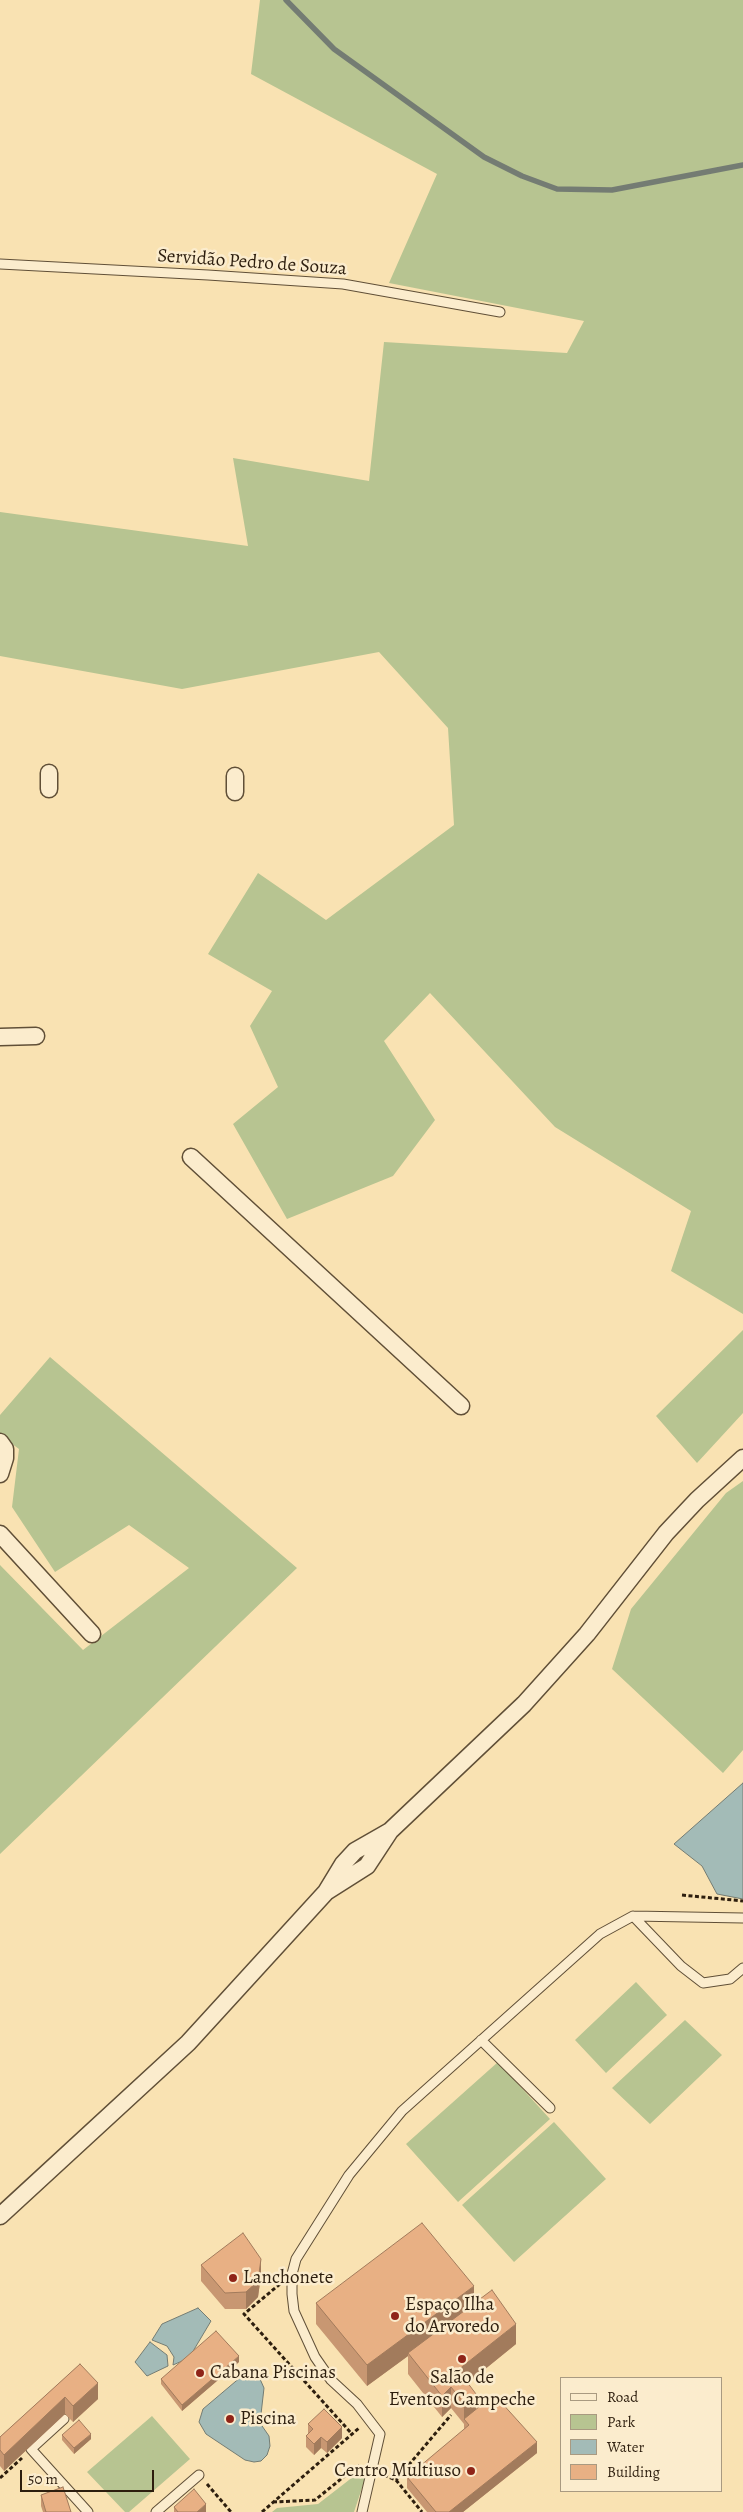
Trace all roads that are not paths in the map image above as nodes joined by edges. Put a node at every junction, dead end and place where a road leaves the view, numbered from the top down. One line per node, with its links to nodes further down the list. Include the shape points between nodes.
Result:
1 (0, 264): 2 (lane, Servidão Pedro de Souza, via 344,284)
2 (500, 312)
3 (36, 1036): 4 (street)
4 (0, 1037)
5 (192, 1157): 6 (street)
6 (460, 1406)
7 (0, 1442): 9 (street, via 5,1449 5,1458)
8 (743, 1458): 17 (street, via 666,1533 587,1634 524,1704 390,1831 356,1851 326,1892 188,2043)
9 (0, 1474)
10 (0, 1534): 11 (street)
11 (92, 1634)
12 (633, 1916): 13 (lane); 14 (lane, via 681,1966 703,1983 730,1979); 15 (lane, via 600,1934)
13 (743, 1918)
14 (743, 1968)
15 (481, 2040): 16 (lane); 22 (lane, via 402,2111 349,2175 296,2259 292,2274 294,2311 315,2357 331,2380 357,2404 380,2434)
16 (550, 2108)
17 (0, 2216)
18 (64, 2419): 20 (lane, via 32,2449)
19 (199, 2475): 21 (lane)
20 (88, 2512)
21 (156, 2512)
22 (362, 2512)

